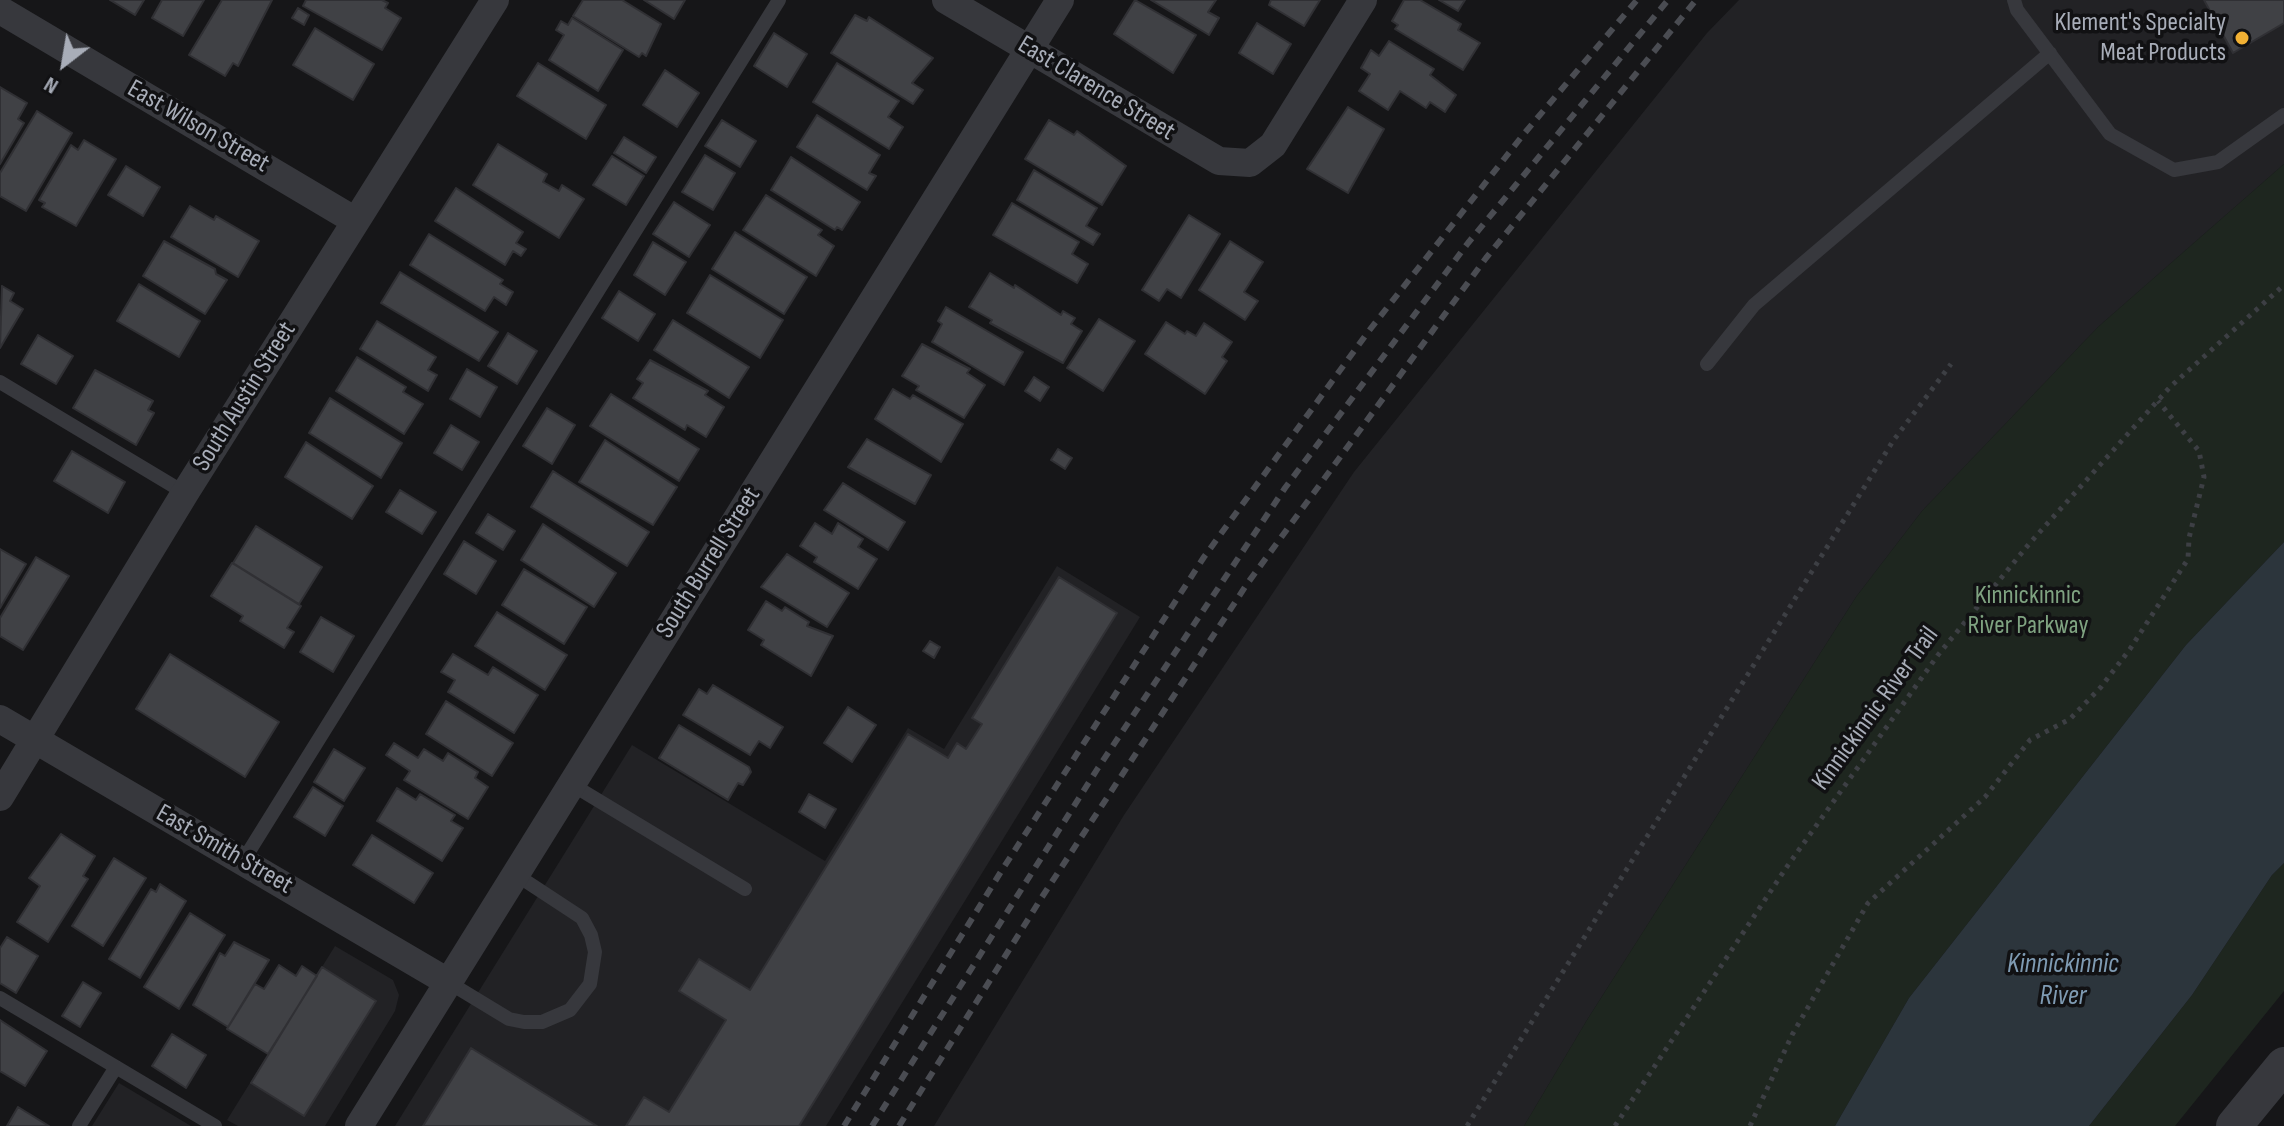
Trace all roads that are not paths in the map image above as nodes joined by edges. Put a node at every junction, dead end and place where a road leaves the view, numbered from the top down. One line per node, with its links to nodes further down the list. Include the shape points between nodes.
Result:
1 (495, 0): 11 (street, South Austin Street)
2 (779, 0): 19 (lane)
3 (946, 0): 8 (street, East Clarence Street)
4 (1060, 0): 8 (street, South Burrell Street)
5 (1363, 0): 8 (street, East Clarence Street, via 1273,145 1250,163 1219,161)
6 (2014, 0): 9 (lane)
7 (0, 10): 11 (street, East Wilson Street)
8 (1030, 49): 17 (street, South Burrell Street)
9 (2050, 53): 10 (lane, via 2110,134 2174,170 2218,162); 12 (lane, via 1754,305)
10 (2284, 115)
11 (354, 220): 14 (street, South Austin Street)
12 (1707, 364)
13 (0, 382): 14 (lane)
14 (185, 493): 16 (street, South Austin Street)
15 (0, 719): 16 (street, East Smith Street)
16 (36, 739): 18 (street, South Austin Street); 19 (street, East Smith Street)
17 (571, 784): 20 (street, South Burrell Street); 21 (lane)
18 (0, 797)
19 (243, 861): 22 (street, East Smith Street)
20 (515, 874): 22 (street, South Burrell Street); 22 (lane, via 582,918 595,952 590,984 570,1010 533,1022 509,1019)
21 (745, 889)
22 (448, 982): 28 (street, South Burrell Street)
23 (0, 998): 25 (lane)
24 (2284, 1065): 29 (street)
25 (116, 1067): 26 (lane); 27 (lane)
26 (79, 1126)
27 (215, 1126)
28 (359, 1126)
29 (2234, 1126)

